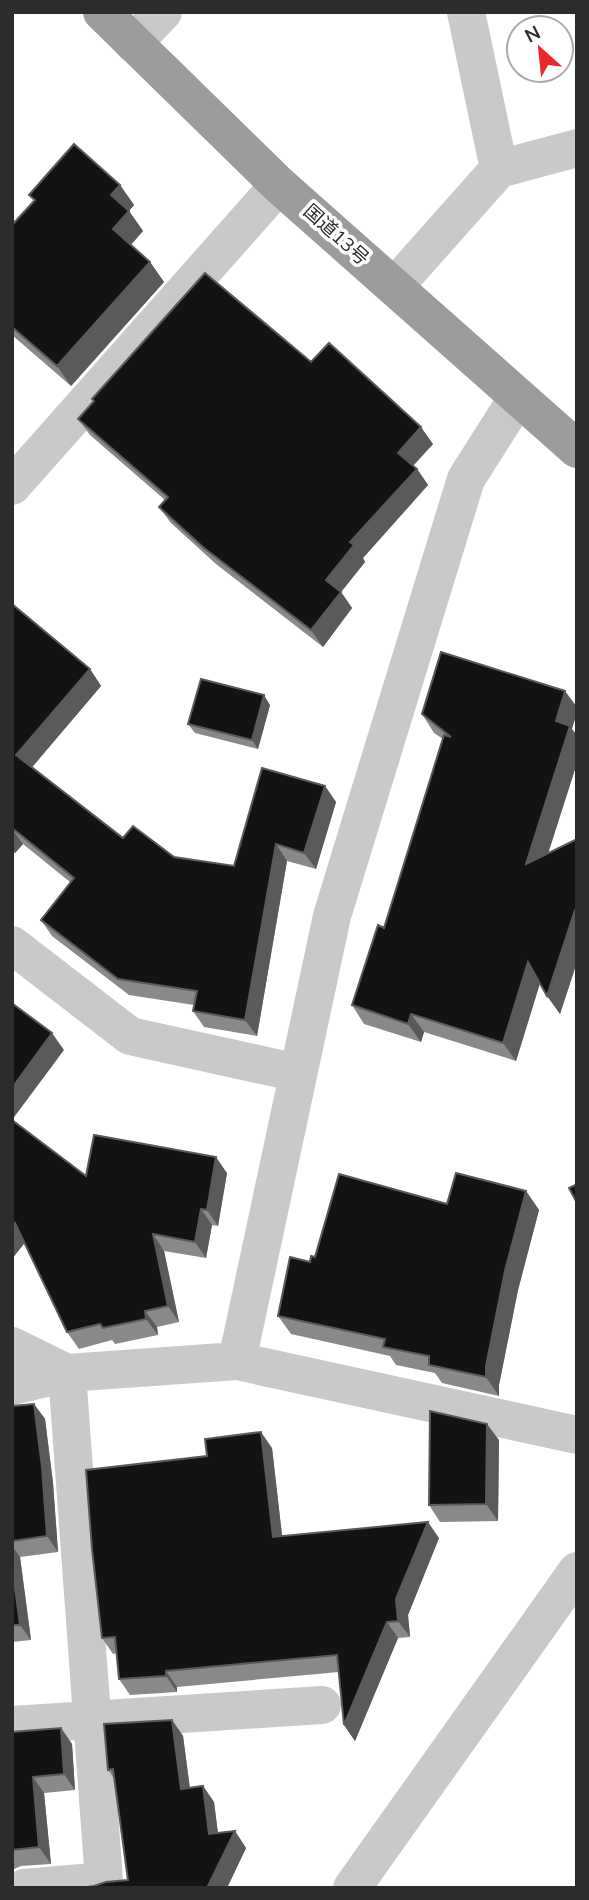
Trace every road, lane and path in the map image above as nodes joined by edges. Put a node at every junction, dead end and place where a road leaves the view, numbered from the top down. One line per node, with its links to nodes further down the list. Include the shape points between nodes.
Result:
1 (102, 12): 4 (highway, 国道13号)
2 (163, 12): 4 (street)
3 (466, 12): 6 (street)
4 (134, 43): 7 (highway, 国道13号)
5 (577, 148): 6 (street)
6 (499, 169): 8 (street)
7 (279, 185): 8 (highway, 国道13号); 11 (street)
8 (394, 287): 9 (highway, 国道13号)
9 (518, 397): 10 (highway, 国道13号); 13 (street, via 466,479 332,916)
10 (577, 449)
11 (12, 486)
12 (12, 945): 13 (street, via 130,1036)
13 (298, 1073): 15 (street)
14 (12, 1346): 16 (street)
15 (237, 1361): 16 (street); 18 (street)
16 (67, 1374): 17 (street); 21 (street)
17 (12, 1386)
18 (577, 1435)
19 (577, 1571): 24 (street)
20 (322, 1705): 21 (street)
21 (93, 1720): 22 (street); 23 (street, via 104,1881)
22 (12, 1725)
23 (24, 1888)
24 (352, 1888)

